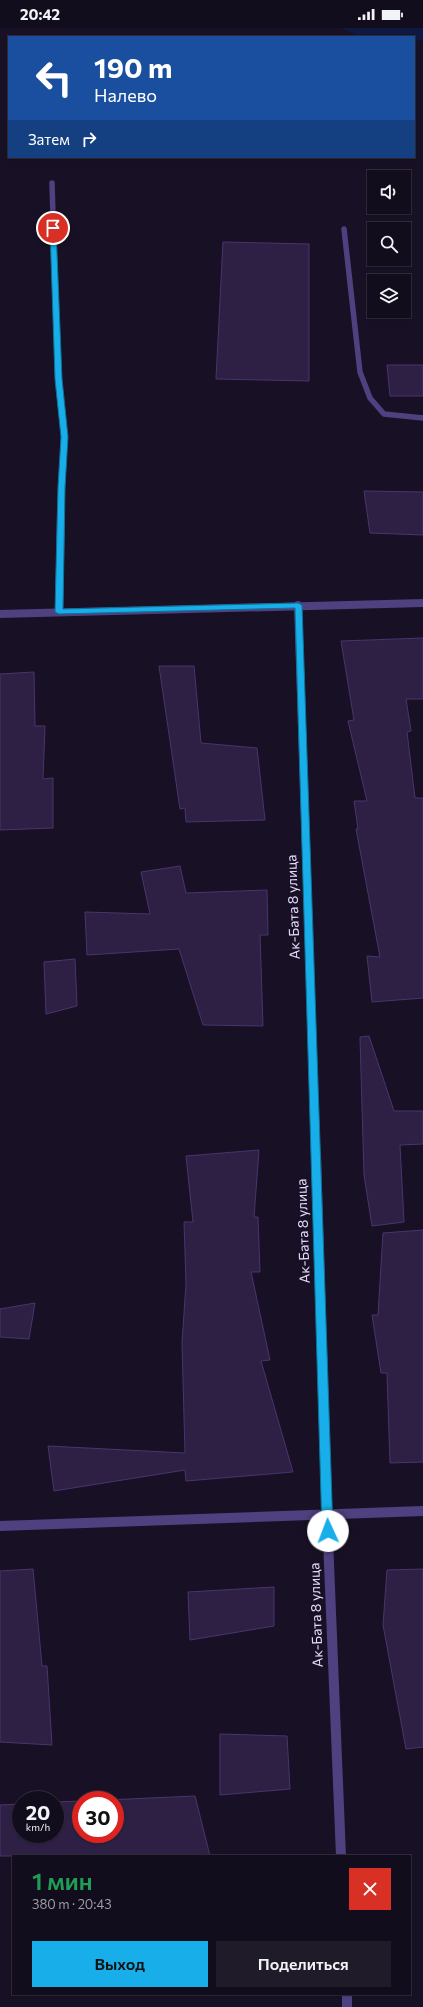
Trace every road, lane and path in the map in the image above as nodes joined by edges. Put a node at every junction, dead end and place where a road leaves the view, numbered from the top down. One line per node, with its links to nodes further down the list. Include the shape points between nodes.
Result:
1 (52, 183): 6 (street, via 58,379 65,437 61,487)
2 (344, 229): 3 (street, via 360,372 370,398 384,414)
3 (423, 418)
4 (423, 603): 5 (street)
5 (298, 605): 6 (street); 9 (street, Ак-Бата 8 улица)
6 (59, 612): 7 (street)
7 (0, 614)
8 (423, 1512): 9 (street)
9 (327, 1515): 10 (street); 11 (street, Ак-Бата 8 улица)
10 (0, 1526)
11 (341, 1855)
12 (347, 1995): 13 (street)
13 (347, 2007)

